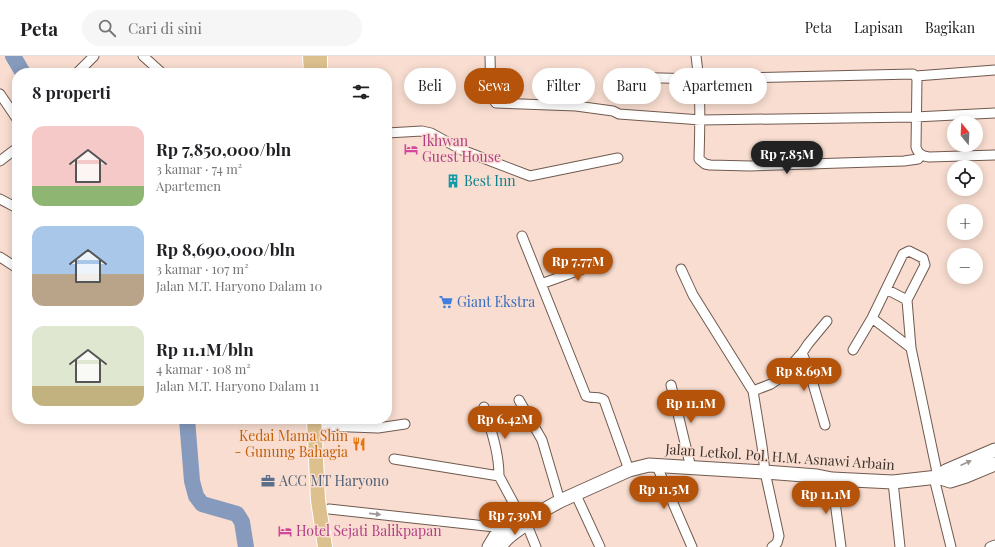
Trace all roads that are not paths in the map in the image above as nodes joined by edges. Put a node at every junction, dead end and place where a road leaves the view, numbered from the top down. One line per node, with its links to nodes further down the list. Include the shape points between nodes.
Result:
1 (94, 56): 7 (street)
2 (143, 56): 8 (street)
3 (310, 56): 9 (main road)
4 (320, 56): 10 (main road)
5 (490, 56): 20 (street, via 491,97 496,103 576,106 619,114)
6 (696, 56): 11 (street)
7 (81, 68)
8 (156, 68)
9 (311, 68)
10 (320, 68)
11 (698, 68)
12 (995, 70): 13 (street)
13 (916, 76): 14 (street, via 910,74); 19 (street)
14 (767, 77)
15 (0, 94): 17 (street)
16 (701, 104): 20 (street)
17 (12, 112)
18 (995, 113): 19 (street)
19 (915, 117): 20 (street); 23 (street, via 916,147)
20 (701, 120): 23 (street, via 699,159 710,165 904,161 918,159)
21 (392, 133): 25 (street, via 431,133 462,150 530,176)
22 (12, 152): 26 (street)
23 (921, 155): 24 (street)
24 (995, 155)
25 (618, 158)
26 (0, 161)
27 (0, 199): 28 (street)
28 (12, 205)
29 (522, 236): 34 (street)
30 (0, 257): 32 (street)
31 (596, 259): 34 (street, via 588,267)
32 (12, 265)
33 (682, 269): 43 (street, via 693,295)
34 (541, 284): 56 (street, via 586,396 601,398 606,402)
35 (886, 288): 36 (street); 36 (street, via 903,254 909,251 923,258 925,265); 37 (street)
36 (907, 300): 39 (street)
37 (872, 318): 39 (street); 40 (street)
38 (827, 322): 41 (street)
39 (911, 348): 58 (street)
40 (853, 350)
41 (802, 353): 43 (street, via 780,378); 50 (street)
42 (671, 385): 55 (street)
43 (753, 391): 57 (street)
44 (519, 400): 63 (street, via 542,440)
45 (484, 407): 59 (street, via 496,448)
46 (321, 424): 64 (main road)
47 (321, 424): 68 (main road, via 318,500)
48 (345, 424): 49 (street, via 378,428)
49 (405, 424)
50 (825, 425)
51 (995, 450): 58 (street, Jalan Letkol. Pol. H.M. Asnawi Arbain, one-way to 51, via 946,471)
52 (394, 459): 59 (street)
53 (656, 464): 55 (street, Jalan Letkol. Pol. H.M. Asnawi Arbain); 56 (street, Jalan Letkol. Pol. H.M. Asnawi Arbain); 74 (street)
54 (995, 464): 58 (street, Jalan Letkol. Pol. H.M. Asnawi Arbain, via 950,481)
55 (692, 468): 57 (street, Jalan Letkol. Pol. H.M. Asnawi Arbain)
56 (629, 470): 62 (street, Jalan Letkol. Pol. H.M. Asnawi Arbain)
57 (765, 472): 60 (street, Jalan Letkol. Pol. H.M. Asnawi Arbain); 75 (street, via 779,536 778,543)
58 (936, 478): 61 (street, Jalan Letkol. Pol. H.M. Asnawi Arbain); 78 (street)
59 (500, 479): 65 (street)
60 (832, 479): 61 (street, Jalan Letkol. Pol. H.M. Asnawi Arbain); 76 (street)
61 (893, 482): 77 (street)
62 (576, 495): 63 (street, Jalan Letkol. Pol. H.M. Asnawi Arbain); 73 (street)
63 (560, 501): 65 (street, Jalan Letkol. Pol. H.M. Asnawi Arbain)
64 (329, 509): 66 (street, one-way to 66); 69 (main road)
65 (527, 519): 66 (street, Jalan Letkol. Pol. H.M. Asnawi Arbain); 71 (street, Jalan Letkol. Pol. H.M. Asnawi Arbain); 72 (street)
66 (504, 528): 70 (street, Jalan Letkol. Pol. H.M. Asnawi Arbain, via 494,536)
67 (995, 545): 79 (street)
68 (325, 547)
69 (334, 547)
70 (489, 547)
71 (500, 547)
72 (536, 547)
73 (600, 547)
74 (692, 547)
75 (772, 547)
76 (841, 547)
77 (900, 547)
78 (951, 547)
79 (990, 547)

